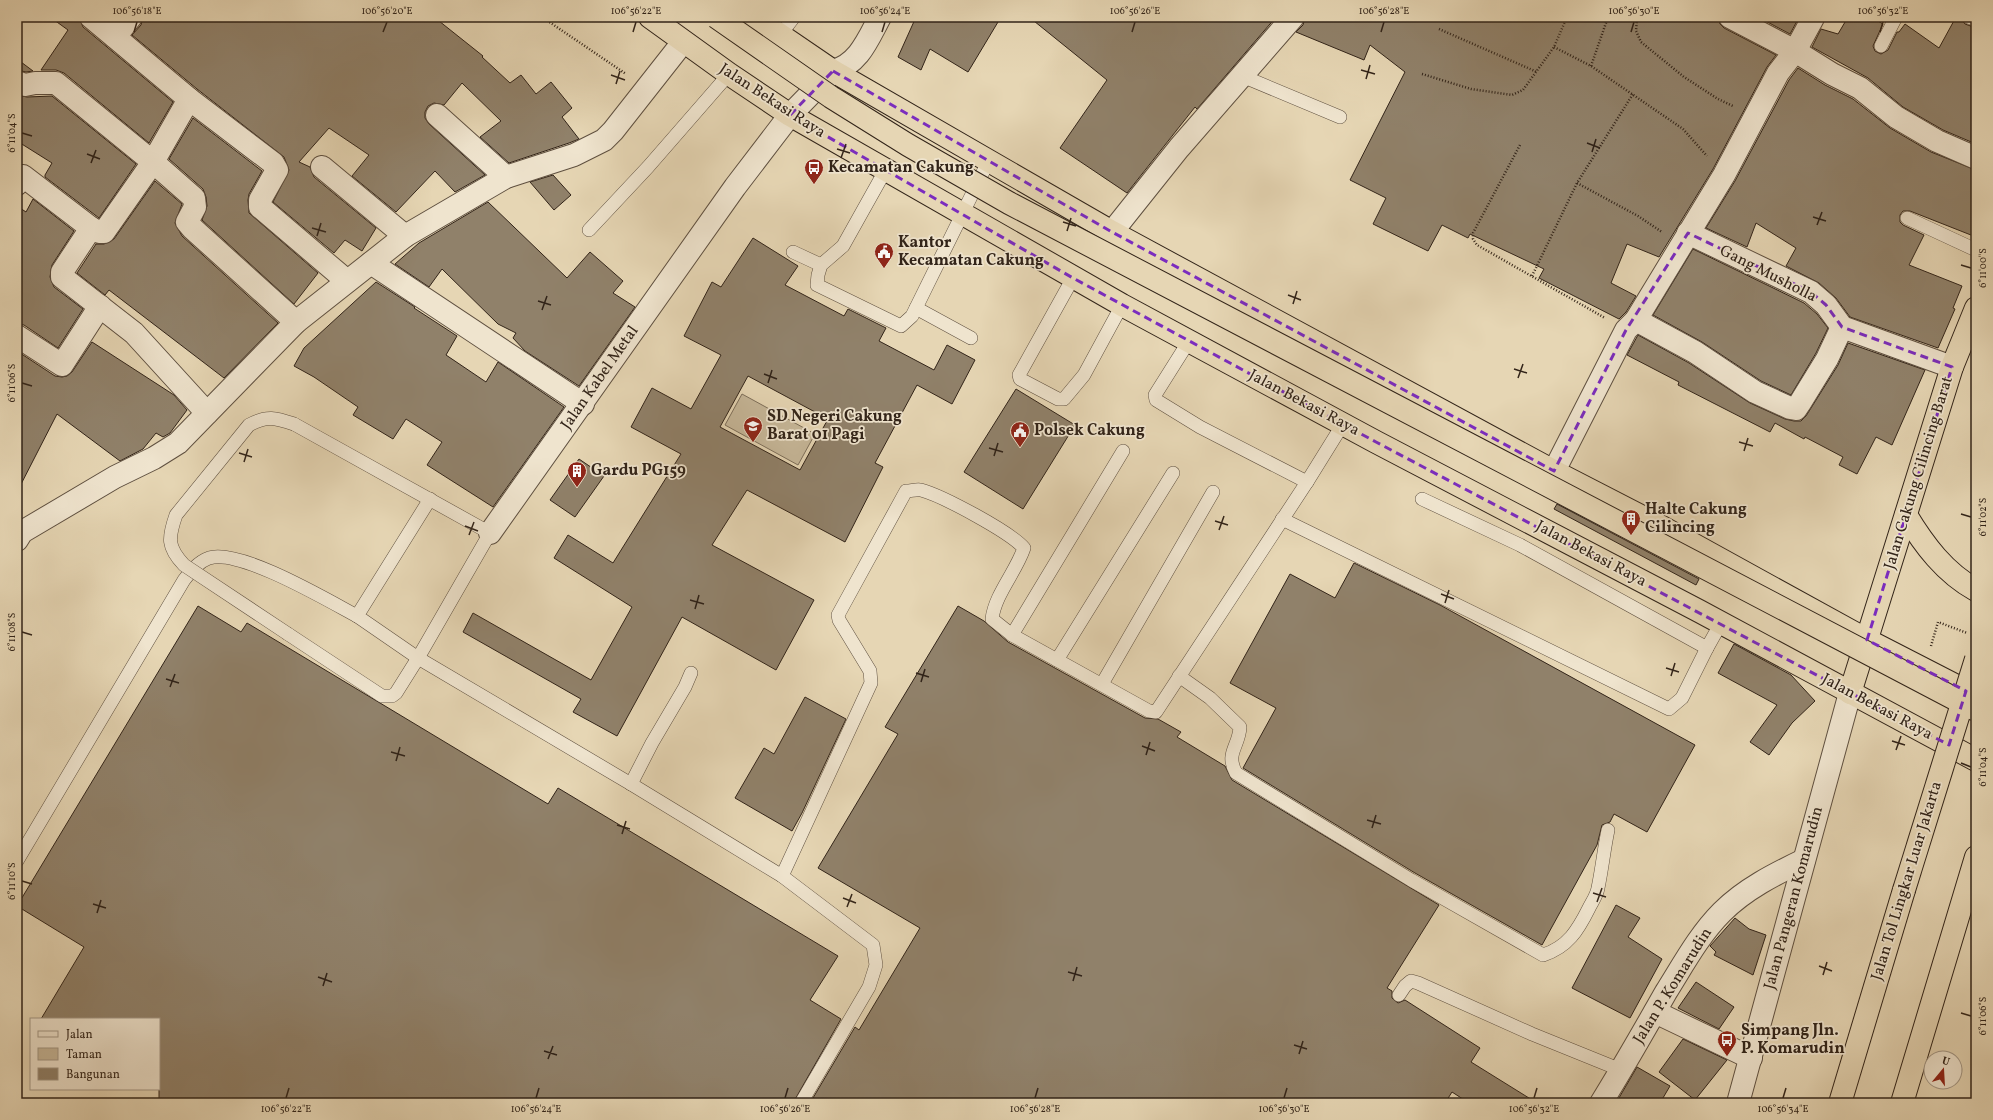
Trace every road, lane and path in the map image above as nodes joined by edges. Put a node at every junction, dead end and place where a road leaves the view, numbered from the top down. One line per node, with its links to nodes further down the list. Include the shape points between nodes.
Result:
1 (91, 17): 20 (street)
2 (131, 17): 20 (street)
3 (542, 17): 32 (path)
4 (650, 17): 21 (highway, Jalan Bekasi Raya)
5 (716, 17): 104 (highway, bridge, via 831,97 1009,203)
6 (754, 17): 19 (highway)
7 (794, 17): 19 (lane)
8 (880, 17): 26 (street, Jalan Kabel Metal, via 860,54 843,69)
9 (1293, 17): 30 (street)
10 (1567, 17): 23 (path)
11 (1608, 17): 25 (path)
12 (1635, 17): 37 (path, via 1636,31 1641,42 1718,99)
13 (1730, 17): 24 (street)
14 (1896, 17): 22 (lane)
15 (1968, 17): 17 (lane)
16 (1811, 18): 24 (street)
17 (1976, 20)
18 (1439, 29): 27 (path)
19 (780, 35): 26 (highway)
20 (115, 37): 34 (street)
21 (683, 42): 28 (highway, Jalan Bekasi Raya); 32 (street)
22 (1881, 46)
23 (1554, 47): 25 (path); 27 (path)
24 (1795, 51): 37 (street, via 1778,73); 40 (street, via 1860,88 1896,117 1937,141)
25 (1591, 66): 33 (path)
26 (833, 72): 36 (street, Jalan Kabel Metal); 42 (highway)
27 (1537, 72): 29 (path, via 1523,90 1512,94 1471,89)
28 (728, 74): 36 (highway, Jalan Bekasi Raya); 52 (lane, via 648,167)
29 (1422, 74)
30 (1242, 76): 38 (lane); 53 (street, via 1170,158)
31 (17, 82): 41 (street, via 25,85 56,83)
32 (646, 88): 47 (street, via 604,140 574,155)
33 (1632, 94): 45 (path, via 1683,130); 48 (path)
34 (189, 99): 41 (street); 62 (street, via 276,166 277,170 260,200 260,207)
35 (437, 115): 47 (street)
36 (790, 115): 44 (highway, Jalan Bekasi Raya); 74 (street, Jalan Kabel Metal, via 688,251)
37 (1756, 116): 45 (street)
38 (1340, 117)
39 (1520, 145): 60 (path, via 1473,233 1473,239 1477,245)
40 (1976, 158)
41 (153, 162): 51 (street, via 104,232); 67 (street, via 194,198 195,207 187,222 192,228)
42 (988, 162): 49 (lane); 53 (highway)
43 (322, 167): 54 (street)
44 (885, 171): 49 (highway, Jalan Bekasi Raya); 59 (lane, via 843,246)
45 (1724, 175): 55 (street)
46 (19, 177): 51 (street)
47 (506, 177): 54 (street)
48 (1577, 183): 55 (path); 60 (path)
49 (962, 214): 61 (highway, Jalan Bekasi Raya); 65 (lane)
50 (1908, 218): 56 (lane)
51 (91, 228): 64 (street, via 62,272 62,277)
52 (589, 230)
53 (1112, 232): 78 (highway)
54 (405, 236): 58 (street)
55 (1684, 238): 68 (street); 69 (street, Gang Musholla, via 1811,292 1826,305)
56 (1976, 250)
57 (793, 252): 59 (lane)
58 (371, 263): 62 (street); 74 (street)
59 (821, 265): 65 (lane, via 817,285 901,326 909,320)
60 (1532, 276): 68 (path)
61 (1073, 278): 63 (highway, Jalan Bekasi Raya); 63 (lane, via 1032,350 1019,375 1020,379 1064,400 1084,375)
62 (347, 281): 67 (street)
63 (1122, 305): 72 (highway, Jalan Bekasi Raya)
64 (100, 306): 70 (street, via 62,365); 75 (street, via 134,333)
65 (916, 308): 71 (lane)
66 (1976, 308): 73 (highway, Jalan Cakung Cilincing Barat)
67 (296, 322): 75 (street)
68 (1631, 325): 69 (street, via 1695,352 1755,392 1790,408 1796,408 1800,403 1827,359); 78 (street)
69 (1842, 326): 73 (street)
70 (17, 336)
71 (971, 338)
72 (1189, 341): 76 (highway, Jalan Bekasi Raya); 80 (lane, via 1155,395 1156,400 1200,427)
73 (1952, 367): 84 (highway, Jalan Cakung Cilincing Barat)
74 (583, 404): 86 (street, Jalan Kabel Metal)
75 (207, 413): 87 (street, via 178,443)
76 (1343, 424): 80 (lane); 91 (highway, Jalan Bekasi Raya)
77 (1123, 451): 93 (lane)
78 (1554, 471): 94 (highway)
79 (1173, 473): 98 (lane)
80 (1307, 482): 85 (lane)
81 (1213, 492): 101 (lane)
82 (430, 499): 86 (lane); 89 (lane); 96 (lane, Jalan Kabel Metal, bridge, via 294,424 275,418 260,419 249,425 176,515 170,542 174,554 184,565 382,696 392,696 396,693)
83 (1422, 499): 95 (lane, via 1520,546)
84 (1906, 515): 88 (highway, via 1924,546 1960,582); 94 (highway, Jalan Cakung Cilincing Barat)
85 (1282, 519): 95 (lane, via 1669,708 1682,698); 100 (lane)
86 (490, 533): 96 (lane, Jalan Kabel Metal)
87 (19, 534)
88 (1976, 590)
89 (357, 616): 96 (lane); 110 (lane, via 254,564 234,558 210,558 196,566 184,580)
90 (1938, 622): 92 (path)
91 (1721, 623): 95 (lane); 102 (highway, Jalan Bekasi Raya)
92 (1967, 633)
93 (1012, 634): 98 (lane); 111 (lane, via 992,619 994,607 1019,564 1024,548 1019,542 942,498 920,489 906,491 838,615 870,671 872,683)
94 (1867, 640): 102 (highway, Jalan Cakung Cilincing Barat); 103 (highway)
95 (1707, 648)
96 (418, 658): 106 (lane)
97 (1976, 659): 119 (highway, Jalan Tol Lingkar Luar Jakarta, bridge)
98 (1058, 660): 101 (lane)
99 (691, 673): 106 (lane)
100 (1179, 676): 101 (lane, via 1156,712 1149,711); 107 (lane, via 1210,698 1240,727 1240,737 1231,756 1231,763 1236,772 1411,880 1543,955 1555,951 1573,936 1584,917 1598,890)
101 (1102, 684)
102 (1850, 693): 105 (highway, Jalan Bekasi Raya); 109 (street, Jalan Pangeran Komarudin)
103 (1976, 696)
104 (1976, 710)
105 (1976, 760)
106 (632, 784): 111 (lane)
107 (1608, 830)
108 (1976, 856): 120 (highway)
109 (1804, 860): 113 (street, Jalan P. Komarudin, via 1776,873 1721,912 1698,940); 114 (street, Jalan Pangeran Komarudin)
110 (17, 861)
111 (782, 876): 116 (lane, via 873,945 876,965 869,987)
112 (1399, 996): 115 (lane, via 1411,981 1418,983)
113 (1655, 1012): 114 (street); 115 (street, Jalan P. Komarudin)
114 (1751, 1058): 118 (street, Jalan Pangeran Komarudin)
115 (1621, 1070): 117 (street, Jalan P. Komarudin)
116 (801, 1103)
117 (1601, 1103)
118 (1738, 1103)
119 (1840, 1103)
120 (1902, 1103)

